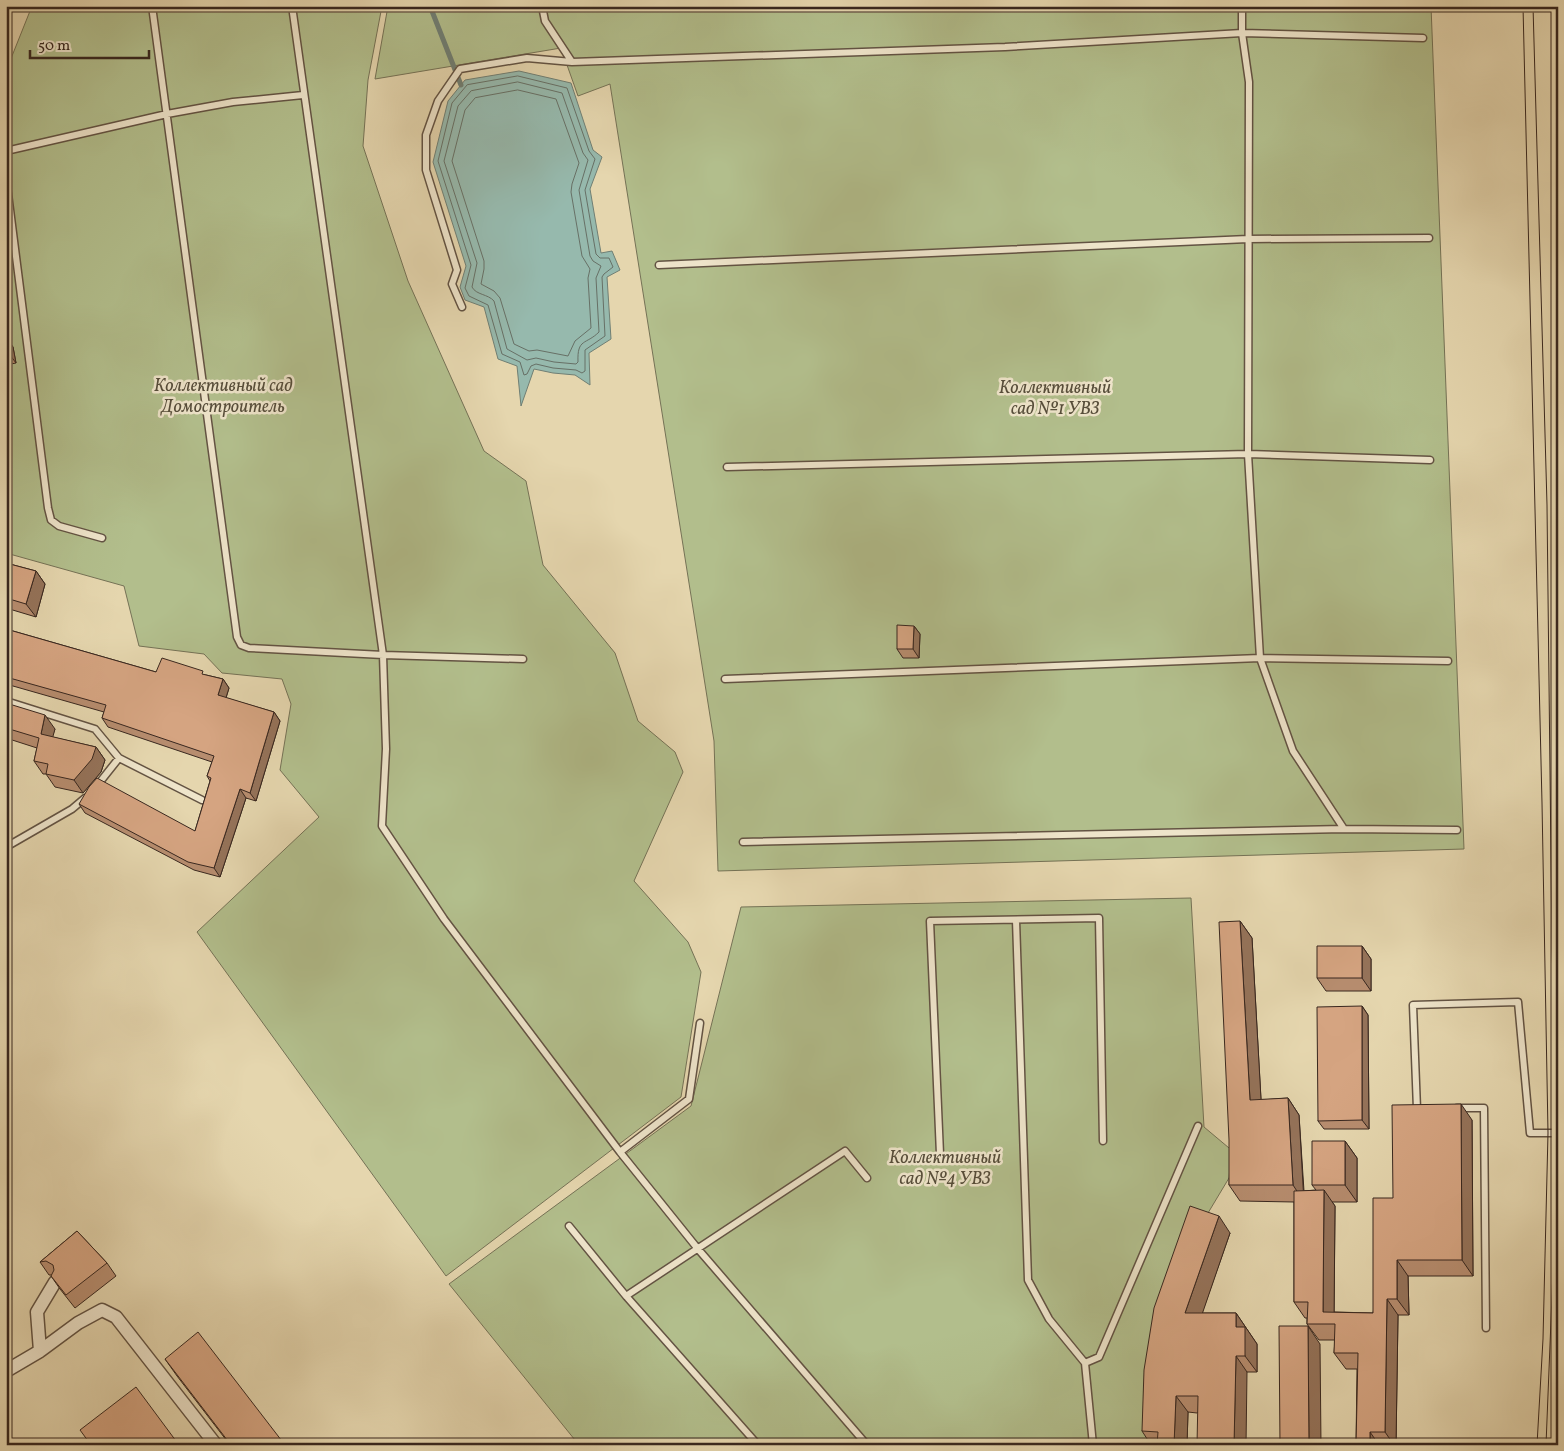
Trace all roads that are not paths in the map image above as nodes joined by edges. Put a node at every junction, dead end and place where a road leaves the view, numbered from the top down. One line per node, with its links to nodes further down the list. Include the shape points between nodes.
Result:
1 (152, 6): 9 (lane)
2 (292, 6): 8 (lane)
3 (542, 6): 7 (lane, via 545,21)
4 (1242, 6): 5 (lane)
5 (1242, 33): 6 (lane); 7 (lane, via 1005,47); 13 (lane, via 1249,82)
6 (1423, 38)
7 (572, 62): 15 (lane, via 526,58 460,69 438,101 426,135 426,170 457,270 452,284)
8 (303, 95): 9 (lane, via 233,102); 20 (lane)
9 (167, 114): 10 (lane); 20 (lane, via 237,637 241,645 249,648)
10 (6, 151)
11 (6, 178): 19 (lane, via 51,520 59,526)
12 (1429, 238): 13 (lane)
13 (1248, 239): 14 (lane); 16 (lane)
14 (659, 265)
15 (462, 307)
16 (1248, 454): 17 (lane); 18 (lane); 21 (lane)
17 (1430, 460)
18 (727, 467)
19 (102, 538)
20 (383, 655): 22 (lane); 39 (lane, via 386,749 382,826 444,919)
21 (1260, 658): 23 (lane); 24 (lane); 28 (lane, via 1293,751)
22 (523, 659)
23 (1448, 661)
24 (725, 679)
25 (6, 701): 26 (lane, via 95,729)
26 (119, 758): 27 (lane); 31 (lane, via 93,791 72,809)
27 (202, 800)
28 (1344, 829): 29 (lane); 30 (lane)
29 (1457, 830)
30 (743, 842)
31 (6, 847)
32 (1016, 920): 38 (lane, via 1099,918); 40 (lane, via 930,921); 48 (lane, via 1028,1280 1049,1319)
33 (700, 1023): 39 (lane, via 689,1099)
34 (1446, 1108): 46 (lane, via 1484,1108)
35 (1426, 1109): 37 (lane, via 1417,1109 1413,1005 1518,1002 1530,1133)
36 (1198, 1126): 48 (lane, via 1099,1357)
37 (1558, 1133)
38 (1103, 1141)
39 (620, 1152): 43 (lane)
40 (940, 1154)
41 (867, 1178): 43 (lane, via 845,1151)
42 (569, 1226): 45 (lane)
43 (698, 1249): 45 (lane); 52 (lane)
44 (54, 1282): 47 (street, via 37,1312)
45 (626, 1296): 51 (lane)
46 (1486, 1328)
47 (40, 1351): 49 (street); 50 (street, via 102,1310 116,1318)
48 (1085, 1363): 53 (lane)
49 (6, 1371)
50 (216, 1445)
51 (758, 1445)
52 (867, 1445)
53 (1093, 1445)

